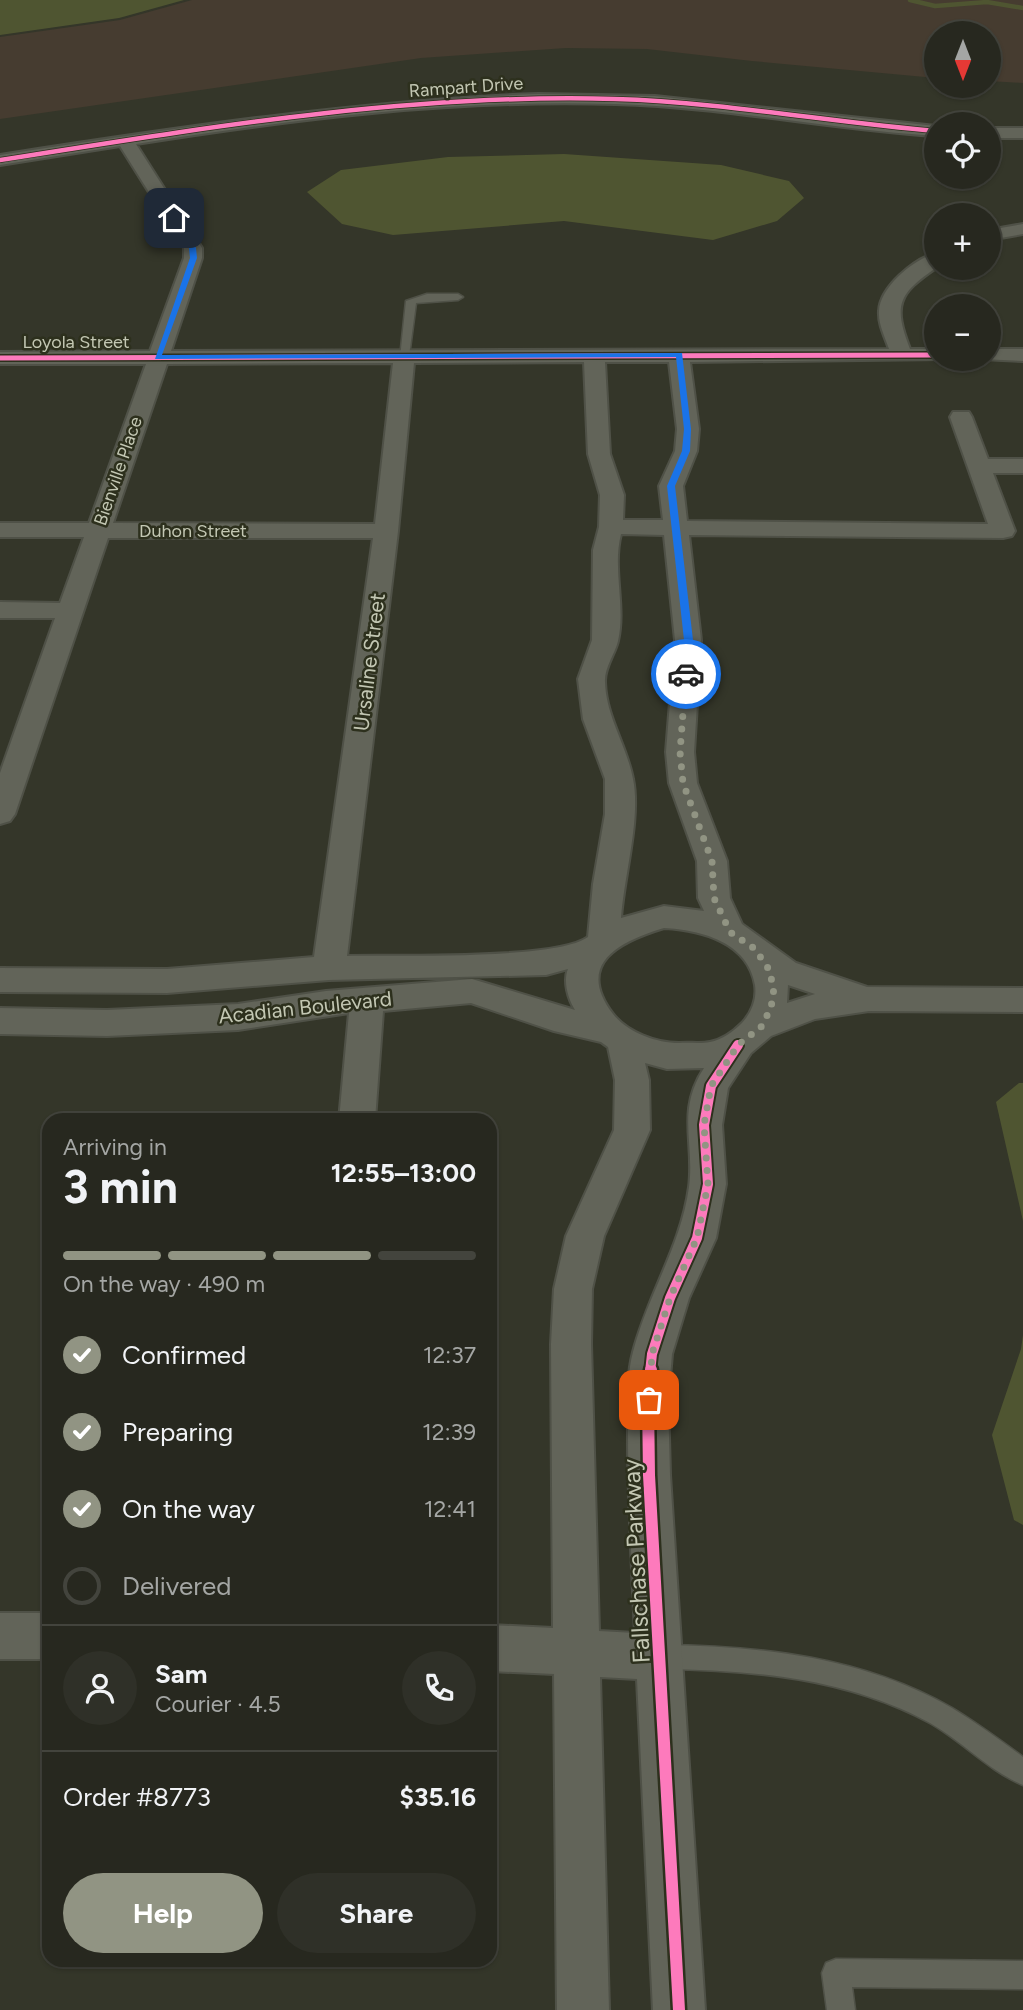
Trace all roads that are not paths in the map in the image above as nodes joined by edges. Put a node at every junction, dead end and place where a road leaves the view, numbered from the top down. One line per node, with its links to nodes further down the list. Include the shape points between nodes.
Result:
1 (924, 130): 4 (street, Rampart Drive, via 667,102 527,99 351,112)
2 (1001, 133): 3 (street)
3 (1023, 133)
4 (125, 140): 5 (street, Rampart Drive); 17 (street, Bienville Place, via 193,248)
5 (0, 160)
6 (1023, 229): 7 (street)
7 (1001, 233)
8 (924, 268): 10 (street, via 895,294 889,311)
9 (458, 297): 16 (lane, via 411,301)
10 (901, 354): 12 (street); 13 (street)
11 (594, 355): 12 (street); 16 (street); 22 (street, via 599,454 612,495)
12 (679, 355): 23 (street, via 688,429 686,451 671,486)
13 (924, 355)
14 (1001, 355): 15 (street)
15 (1023, 355)
16 (404, 356): 17 (street, Loyola Street); 26 (street, Ursaline Street)
17 (158, 357): 18 (street, Loyola Street); 25 (street, Bienville Place)
18 (0, 358)
19 (961, 417): 20 (street)
20 (979, 466): 21 (street); 23 (street, via 1003,531)
21 (1023, 466)
22 (611, 527): 23 (street); 31 (street, via 604,550 605,640 591,680 597,719 619,779 620,802)
23 (675, 527): 30 (street, via 688,640 680,752 683,783 712,861 714,898)
24 (0, 530): 25 (street, Duhon Street)
25 (98, 531): 26 (street, Duhon Street); 28 (street, Bienville Place)
26 (386, 531): 32 (street, Ursaline Street)
27 (0, 610): 28 (street)
28 (70, 611): 29 (street, Bienville Place)
29 (0, 814)
30 (742, 940): 31 (street, via 687,918 664,918 621,927); 34 (street, via 784,971); 39 (street, via 768,968 774,988 771,1008)
31 (597, 945): 32 (street, Acadian Boulevard, via 546,963); 38 (street, via 582,971 582,993 591,1014)
32 (330, 968): 33 (street, Acadian Boulevard, via 167,981)
33 (0, 980)
34 (869, 999): 36 (street); 39 (street, via 812,1007)
35 (367, 1000): 37 (street, Acadian Boulevard, via 238,1017 107,1023); 38 (street, Acadian Boulevard, via 472,991); 40 (street)
36 (1023, 1000)
37 (0, 1021)
38 (614, 1036): 39 (street, via 651,1054 682,1058 712,1055); 44 (street, via 632,1080 632,1130 584,1236 573,1289)
39 (750, 1036): 45 (street, Fallschase Parkway, via 711,1086 704,1125 708,1184 697,1238 652,1354 649,1475)
40 (358, 1113)
41 (0, 1636): 42 (street)
42 (42, 1636)
43 (497, 1648): 44 (street)
44 (577, 1654): 45 (street); 48 (street)
45 (661, 1657): 46 (lane, via 748,1658 854,1679 930,1710); 49 (street, Fallschase Parkway)
46 (1023, 1772)
47 (1023, 1975): 50 (lane, via 836,1973)
48 (583, 2010)
49 (679, 2010)
50 (841, 2010)

